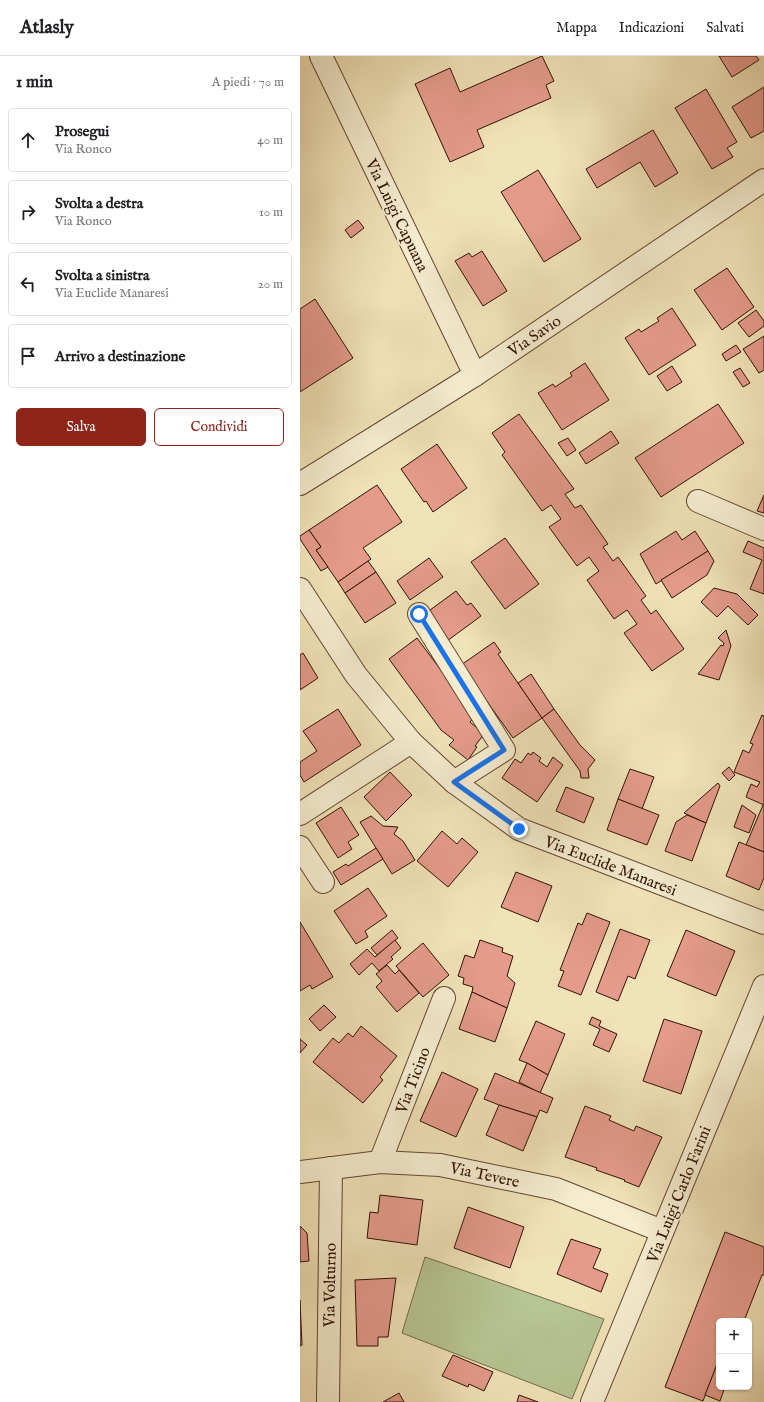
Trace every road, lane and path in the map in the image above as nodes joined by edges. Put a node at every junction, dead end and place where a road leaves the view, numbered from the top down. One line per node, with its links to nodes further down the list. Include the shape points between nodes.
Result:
1 (322, 56): 3 (street, Via Luigi Capuana)
2 (764, 180): 3 (street, Via Savio)
3 (475, 375): 4 (street, Via Savio)
4 (300, 484)
5 (698, 501): 6 (street)
6 (764, 529)
7 (300, 589): 9 (street, Via Euclide Manaresi, via 356,675)
8 (419, 614): 10 (street, via 504,750)
9 (411, 742): 10 (street, Via Euclide Manaresi); 11 (street)
10 (454, 782): 14 (street, Via Euclide Manaresi, via 519,829)
11 (300, 814)
12 (300, 847): 13 (street)
13 (323, 882)
14 (764, 923)
15 (764, 986): 20 (street, Via Luigi Carlo Farini)
16 (444, 998): 17 (street, Via Ticino)
17 (380, 1162): 18 (street, Via Tevere); 20 (street, Via Tevere, via 440,1165 556,1189)
18 (331, 1168): 19 (street, Via Tevere); 21 (street, Via Volturno)
19 (300, 1172)
20 (662, 1231): 22 (street, Via Luigi Carlo Farini)
21 (328, 1402)
22 (592, 1402)

